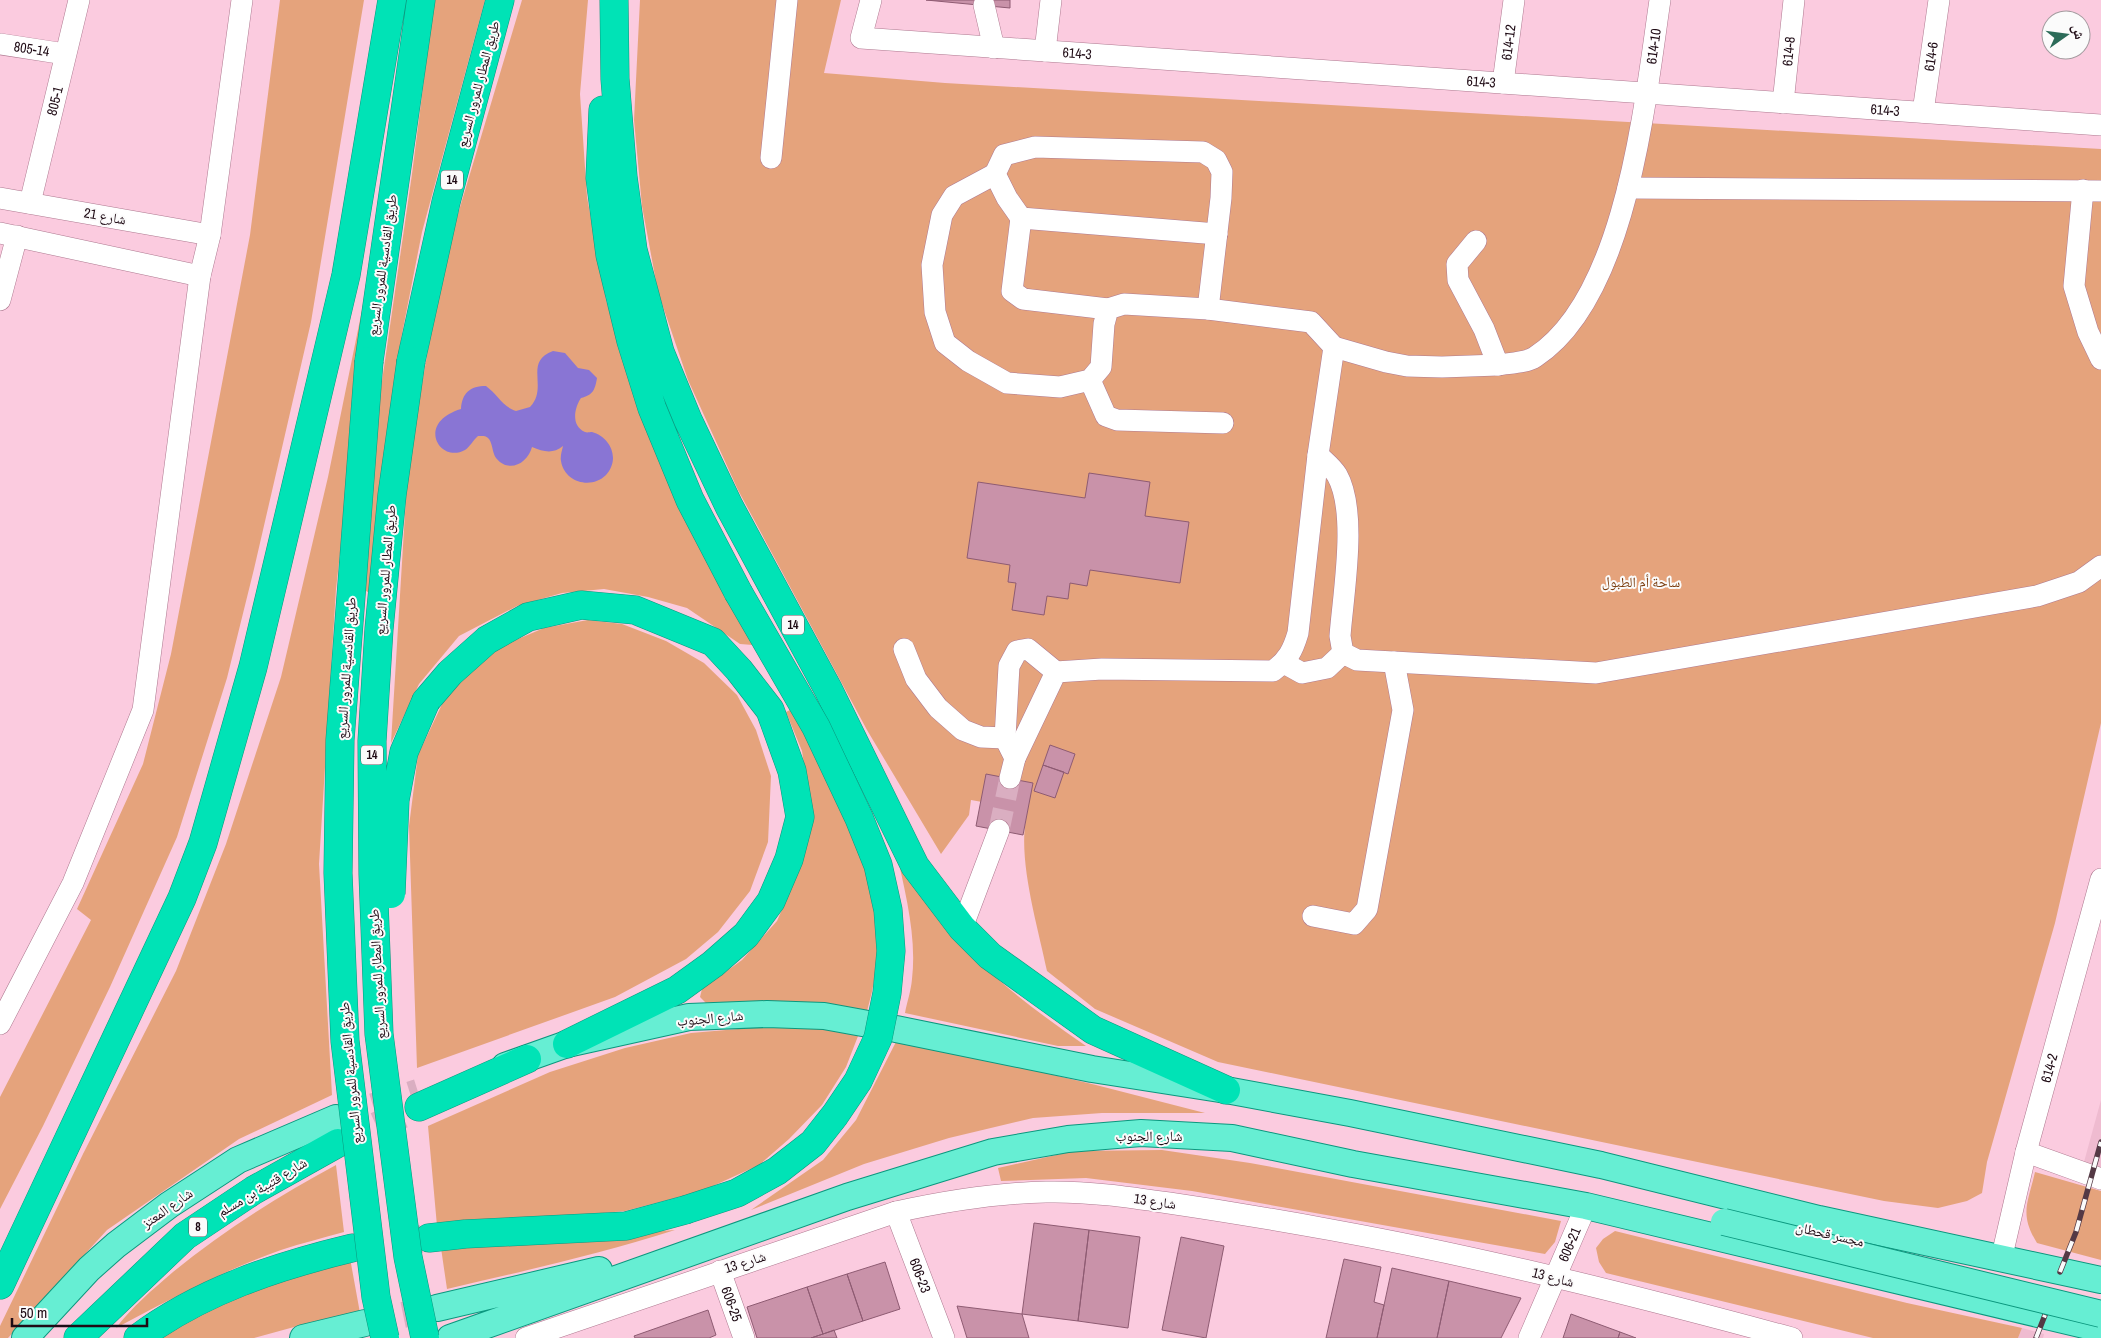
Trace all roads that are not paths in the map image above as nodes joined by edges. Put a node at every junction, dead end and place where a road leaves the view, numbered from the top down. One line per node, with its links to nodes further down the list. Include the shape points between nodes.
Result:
1 (79, 0): 18 (street, 805-1)
2 (242, 0): 33 (street)
3 (392, 0): 75 (highway, via 346,274 253,667 203,843 182,898)
4 (421, 0): 88 (highway, طريق القادسية للمرور السريع, bridge, via 369,361 340,740 338,873 345,1042 376,1297)
5 (500, 0): 66 (highway, طريق المطار للمرور السريع / 14, bridge, via 446,202 411,360 392,495 379,630 372,741 374,922 379,1034)
6 (613, 0): 57 (highway, 14, via 623,177 633,250 660,352 729,506 828,689 915,866); 76 (highway, 14, bridge, via 605,75 600,178 610,255 631,341 652,408 690,500 738,592 816,727 878,865 888,910 891,951 888,993 878,1038 858,1081 835,1115 813,1143 777,1171 737,1193 626,1226)
7 (787, 0): 24 (street)
8 (871, 0): 16 (street, 614-3, via 861,38)
9 (1051, 0): 17 (street)
10 (1514, 0): 19 (street, 614-12)
11 (1660, 0): 20 (street, 614-10)
12 (1794, 0): 21 (street, 614-8)
13 (1939, 0): 22 (street, 614-6)
14 (984, 5): 16 (street)
15 (0, 44): 18 (street, 805-14)
16 (994, 48): 17 (street, 614-3)
17 (1044, 51): 19 (street, 614-3)
18 (65, 54): 29 (street, 805-1)
19 (1503, 83): 20 (street, 614-3)
20 (1646, 93): 21 (street, 614-3); 26 (street, 614-10)
21 (1783, 103): 22 (street, 614-3)
22 (1923, 112): 23 (street, 614-3)
23 (2101, 125)
24 (771, 158)
25 (995, 174): 30 (street); 32 (street, via 1004,155 1035,147 1204,152 1216,160 1222,172); 42 (street, via 954,196 942,215 932,265 935,312 946,343 968,361 1007,383 1060,387)
26 (1628, 188): 27 (street); 41 (street, 614-10, via 1592,292 1558,338 1533,358)
27 (2092, 190): 40 (street, via 2074,286 2088,332)
28 (0, 198): 29 (street, شارع 21)
29 (30, 203): 33 (street, شارع 21)
30 (1021, 218): 32 (street); 37 (street, via 1012,291 1022,299)
31 (8, 234): 35 (street); 36 (street)
32 (1217, 234): 38 (street)
33 (210, 235): 35 (street)
34 (1476, 241): 41 (street, via 1457,264 1458,280 1484,329)
35 (200, 276): 58 (street, via 143,710 72,883)
36 (0, 300)
37 (1108, 309): 38 (street, via 1124,304); 42 (street, via 1101,367)
38 (1208, 310): 39 (street, via 1311,322)
39 (1334, 347): 41 (street, 614-10, via 1407,366); 44 (street)
40 (2101, 359)
41 (1498, 365)
42 (1090, 380): 43 (street, via 1106,416 1117,420)
43 (1223, 423)
44 (1318, 455): 47 (street, via 1337,474 1346,502 1349,530 1340,636); 49 (street, via 1298,633)
45 (2101, 566): 48 (street, via 2079,582 2037,596 1596,673)
46 (904, 649): 51 (street, via 916,679 938,708 963,730 981,737)
47 (1343, 653): 48 (street, via 1357,660); 49 (street, via 1327,668 1302,673)
48 (1394, 662): 56 (street, via 1403,710 1367,910 1354,924)
49 (1284, 663): 50 (street, via 1273,671 1102,669)
50 (1056, 672): 51 (street, via 1028,649 1017,651 1009,666); 52 (street)
51 (1005, 738): 52 (street)
52 (1015, 758): 53 (street)
53 (1010, 778)
54 (999, 830): 57 (street)
55 (2101, 879): 67 (street, 614-2)
56 (1313, 916)
57 (962, 928): 63 (highway, 14, via 990,956 1093,1030)
58 (0, 1024)
59 (868, 1024): 61 (main road, شارع الجنوب, via 824,1016 689,1017)
60 (896, 1029): 63 (main road, via 1092,1069)
61 (567, 1044): 62 (main road, شارع الجنوب); 66 (highway, bridge, via 677,990 746,935 771,901 789,859 800,817 792,770 770,710 740,670 713,642 634,610 581,605 528,617 487,640 450,673 426,701 404,752 395,800 390,958)
62 (527, 1059): 64 (highway)
63 (1226, 1090): 68 (main road)
64 (419, 1100)
65 (337, 1130): 90 (main road, شارع المعتز, via 238,1160 169,1205 89,1269); 91 (highway, شارع قتيبة بن مسلم / 8, via 185,1236)
66 (394, 1150): 94 (highway, bridge, via 408,1257)
67 (2026, 1152): 69 (street); 78 (street, 614-2)
68 (1564, 1158): 73 (main road, مجسر قحطان); 78 (main road, via 1601,1164)
69 (2101, 1179)
70 (1560, 1201): 71 (main road); 73 (main road, مجسر قحطان); 74 (main road, شارع الجنوب, via 1353,1164 1232,1138 1141,1134 1068,1139 994,1152)
71 (1586, 1206): 81 (street, 606-21); 87 (main road)
72 (896, 1212): 80 (street, شارع 13); 81 (street, شارع 13, via 996,1194 1099,1194 1353,1234); 98 (street, 606-23)
73 (1726, 1217): 84 (main road, مجسر قحطان); 86 (main road, مجسر قحطان, bridge)
74 (746, 1232): 85 (main road, شارع الجنوب); 95 (main road, شارع الجنوب)
75 (24, 1233): 79 (highway); 83 (highway)
76 (429, 1238)
77 (352, 1248): 92 (highway, via 274,1269 233,1285 194,1302)
78 (2002, 1260): 82 (main road)
79 (0, 1263)
80 (720, 1271): 96 (street, شارع 13); 97 (street, 606-25)
81 (1555, 1278): 89 (street, شارع 13); 99 (street, 606-21)
82 (2101, 1280)
83 (0, 1285)
84 (2101, 1297)
85 (437, 1308)
86 (2101, 1314)
87 (2101, 1329)
88 (375, 1331): 93 (main road)
89 (1755, 1333): 100 (street, شارع 13)
90 (25, 1338)
91 (78, 1338)
92 (138, 1338)
93 (303, 1338)
94 (425, 1338)
95 (450, 1338)
96 (526, 1338)
97 (744, 1338)
98 (944, 1338)
99 (1529, 1338)
100 (1792, 1338)

